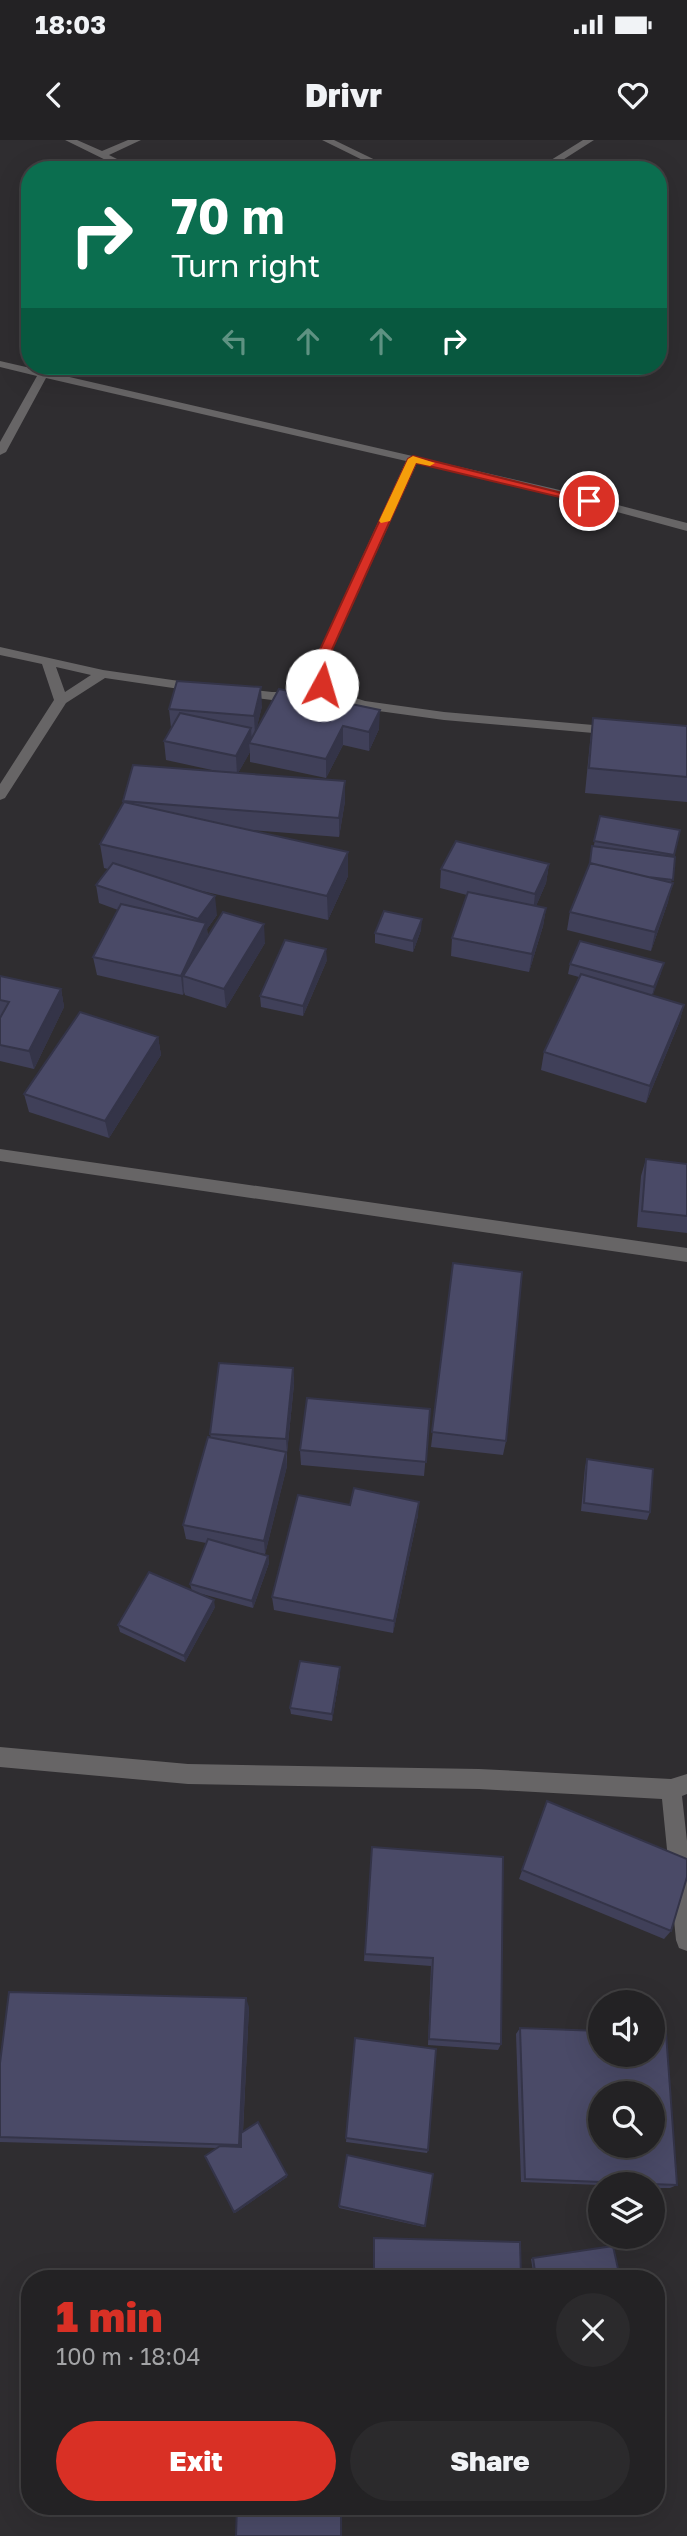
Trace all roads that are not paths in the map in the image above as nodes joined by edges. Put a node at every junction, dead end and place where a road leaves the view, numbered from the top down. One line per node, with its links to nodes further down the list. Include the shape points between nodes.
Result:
1 (70, 140): 5 (street)
2 (136, 140): 5 (street)
3 (327, 140): 7 (street)
4 (589, 140): 8 (street)
5 (101, 155): 6 (street)
6 (114, 161)
7 (372, 161)
8 (555, 161)
9 (0, 364): 10 (street)
10 (21, 369)
11 (42, 375): 13 (street)
12 (47, 375): 14 (street)
13 (0, 452)
14 (413, 459): 15 (street); 19 (street, via 324,654 322,685)
15 (687, 527)
16 (0, 651): 17 (street)
17 (48, 663): 18 (street); 20 (street)
18 (103, 674): 19 (street, via 272,696); 20 (street)
19 (335, 696): 21 (street, via 364,705 444,716)
20 (61, 700): 22 (street)
21 (633, 733)
22 (0, 795)
23 (0, 1155): 24 (street)
24 (687, 1255)
25 (0, 1757): 26 (street, via 188,1774)
26 (679, 1787): 27 (street)
27 (687, 1940)

